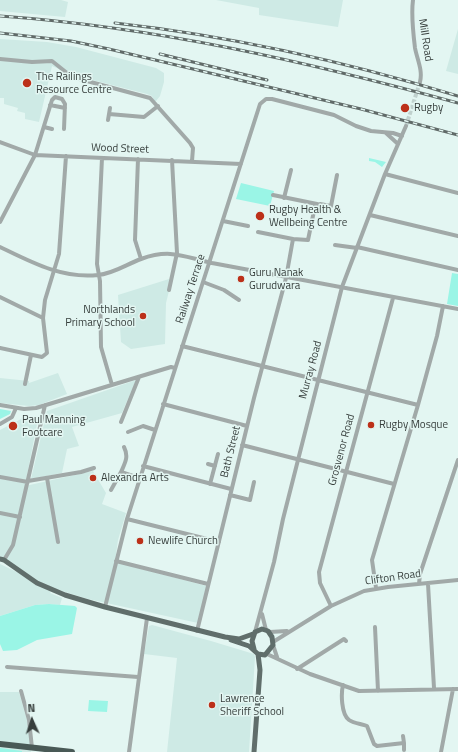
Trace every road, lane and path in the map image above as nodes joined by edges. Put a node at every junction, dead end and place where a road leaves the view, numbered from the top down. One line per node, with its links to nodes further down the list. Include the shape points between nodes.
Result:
1 (413, 0): 3 (street, Mill Road, via 412,18 415,49 421,69)
2 (0, 60): 5 (street, via 52,61 72,77 150,98)
3 (420, 82)
4 (50, 105): 6 (street); 6 (street, via 55,97 62,99); 11 (street)
5 (158, 106): 8 (street, via 144,117); 22 (street, via 193,148)
6 (65, 108): 13 (street)
7 (110, 108): 8 (street)
8 (109, 114): 9 (street)
9 (108, 120)
10 (406, 126): 15 (street)
11 (44, 128): 12 (street); 17 (street)
12 (52, 129)
13 (64, 129)
14 (386, 133): 15 (street); 15 (street, Railway Terrace); 23 (street, Railway Terrace, via 365,129 334,115 266,99 260,104)
15 (400, 140): 25 (street, Murray Road)
16 (0, 142): 17 (street, Wood Street)
17 (35, 155): 18 (street, Wood Street); 33 (street)
18 (66, 156): 19 (street, Wood Street); 49 (street, via 62,231)
19 (102, 158): 20 (street, Wood Street); 50 (street, via 97,264)
20 (138, 159): 21 (street, Wood Street); 46 (street, via 135,240)
21 (172, 160): 22 (street, Wood Street); 45 (street)
22 (192, 161): 23 (street, Wood Street)
23 (241, 164): 32 (street, Railway Terrace)
24 (291, 170): 29 (street)
25 (385, 174): 27 (street); 31 (street, Murray Road)
26 (337, 175): 30 (street, via 331,206)
27 (458, 193)
28 (273, 195): 29 (street)
29 (284, 198): 30 (street)
30 (317, 204): 39 (street, via 308,240)
31 (370, 215): 38 (street); 44 (street, Murray Road)
32 (223, 221): 34 (street); 47 (street, Railway Terrace)
33 (0, 222)
34 (241, 225): 35 (street); 36 (street)
35 (248, 226)
36 (240, 230)
37 (258, 232): 39 (street)
38 (458, 236)
39 (293, 239): 51 (street, Bath Street)
40 (343, 239): 42 (street)
41 (335, 244): 42 (street)
42 (342, 246): 44 (street)
43 (0, 247): 49 (street)
44 (357, 248): 48 (street); 53 (street, Murray Road)
45 (177, 253): 46 (street); 47 (street); 54 (street)
46 (141, 259): 50 (street)
47 (210, 263): 51 (street); 52 (street, Railway Terrace)
48 (458, 270)
49 (54, 271): 50 (street); 60 (street, via 45,300)
50 (100, 275): 69 (street, via 101,347)
51 (286, 278): 53 (street); 64 (street, Bath Street)
52 (203, 282): 57 (street, via 224,290); 61 (street, Railway Terrace)
53 (342, 288): 56 (street); 67 (street, Murray Road)
54 (169, 290)
55 (0, 297): 60 (street)
56 (393, 298): 58 (street); 70 (street, Grosvenor Road)
57 (236, 300)
58 (443, 306): 59 (street); 74 (street)
59 (458, 309)
60 (43, 318): 63 (street, via 47,353 42,357)
61 (182, 346): 64 (street); 65 (street, Railway Terrace)
62 (0, 348): 63 (street)
63 (31, 355): 68 (street)
64 (263, 366): 67 (street); 78 (street, Bath Street)
65 (175, 368): 66 (street, via 170,367); 71 (street, Railway Terrace)
66 (139, 377): 69 (street); 76 (street)
67 (318, 380): 70 (street); 84 (street, Murray Road)
68 (25, 384)
69 (112, 386): 73 (street)
70 (368, 392): 74 (street); 90 (street, Grosvenor Road)
71 (163, 404): 78 (street); 79 (street, Railway Terrace)
72 (0, 405): 75 (street)
73 (45, 405): 75 (street, via 30,409); 96 (street)
74 (418, 405): 100 (street)
75 (16, 408): 77 (street, via 12,417)
76 (121, 422)
77 (0, 424)
78 (247, 426): 81 (street, Bath Street)
79 (155, 430): 80 (street, via 143,426); 87 (street, Railway Terrace)
80 (128, 432)
81 (242, 445): 84 (street); 101 (street, Bath Street)
82 (124, 447): 91 (street, via 127,458)
83 (218, 454): 88 (street)
84 (299, 460): 90 (street); 120 (street, Murray Road)
85 (458, 460): 95 (street)
86 (208, 464): 88 (street)
87 (143, 466): 94 (street, Railway Terrace); 99 (street)
88 (215, 466): 99 (street)
89 (94, 468): 93 (street)
90 (346, 471): 100 (street); 118 (street, Grosvenor Road, via 319,572 320,583)
91 (121, 472): 94 (street); 102 (street)
92 (0, 477): 96 (street)
93 (47, 478): 96 (street); 109 (street)
94 (139, 478): 108 (street, Railway Terrace)
95 (452, 478): 97 (street); 115 (street, via 420,574)
96 (28, 481): 107 (street)
97 (458, 481)
98 (254, 482): 103 (street)
99 (210, 484): 101 (street)
100 (394, 484): 117 (street, via 372,560)
101 (231, 489): 105 (street, Bath Street)
102 (111, 490)
103 (252, 491): 104 (street); 105 (street, via 250,500)
104 (257, 492)
105 (230, 495): 110 (street, Bath Street)
106 (0, 513): 107 (street)
107 (20, 517): 111 (street, via 13,546)
108 (127, 519): 110 (street); 112 (street, Railway Terrace)
109 (58, 542)
110 (218, 542): 114 (street, Bath Street)
111 (2, 559): 119 (main road, Clifton Road, via 37,583)
112 (116, 561): 114 (street); 119 (street, Railway Terrace)
113 (458, 580): 116 (street, Clifton Road)
114 (208, 584): 124 (street, Bath Street)
115 (419, 584): 116 (street, Clifton Road); 117 (street, Clifton Road)
116 (428, 584): 139 (street)
117 (376, 588): 118 (street, Clifton Road, via 355,594)
118 (331, 606): 123 (street, Clifton Road)
119 (105, 607): 121 (main road, Clifton Road)
120 (261, 610): 125 (street, Murray Road); 126 (street, Murray Road)
121 (147, 618): 124 (main road, Clifton Road); 137 (street)
122 (375, 627): 142 (street)
123 (291, 630): 125 (street, Clifton Road); 129 (street, Clifton Road)
124 (197, 631): 127 (main road, Clifton Road)
125 (268, 631): 126 (main road, Clifton Road, via 262,629); 129 (main road)
126 (254, 633): 127 (main road, Clifton Road, via 240,639); 130 (main road)
127 (225, 637): 130 (main road, Clifton Road)
128 (346, 641): 135 (street, via 344,639)
129 (273, 644): 132 (main road, Clifton Road); 133 (street)
130 (254, 649): 131 (main road, Clifton Road)
131 (258, 654): 132 (main road); 136 (main road)
132 (266, 654): 133 (street); 136 (main road, Clifton Road)
133 (277, 657): 135 (street)
134 (7, 667): 137 (street)
135 (297, 669): 138 (street)
136 (260, 670): 150 (main road)
137 (138, 677): 149 (street)
138 (343, 685): 142 (street, via 359,691); 144 (street, via 341,691 347,719 367,726 372,741 378,746)
139 (434, 688): 140 (street); 142 (street)
140 (456, 689): 151 (street)
141 (21, 691): 146 (street)
142 (378, 691)
143 (403, 736): 144 (street)
144 (404, 743): 147 (street)
145 (0, 744): 146 (highway)
146 (32, 748): 148 (highway)
147 (404, 750)
148 (72, 752)
149 (129, 752)
150 (254, 752)
151 (440, 752)

